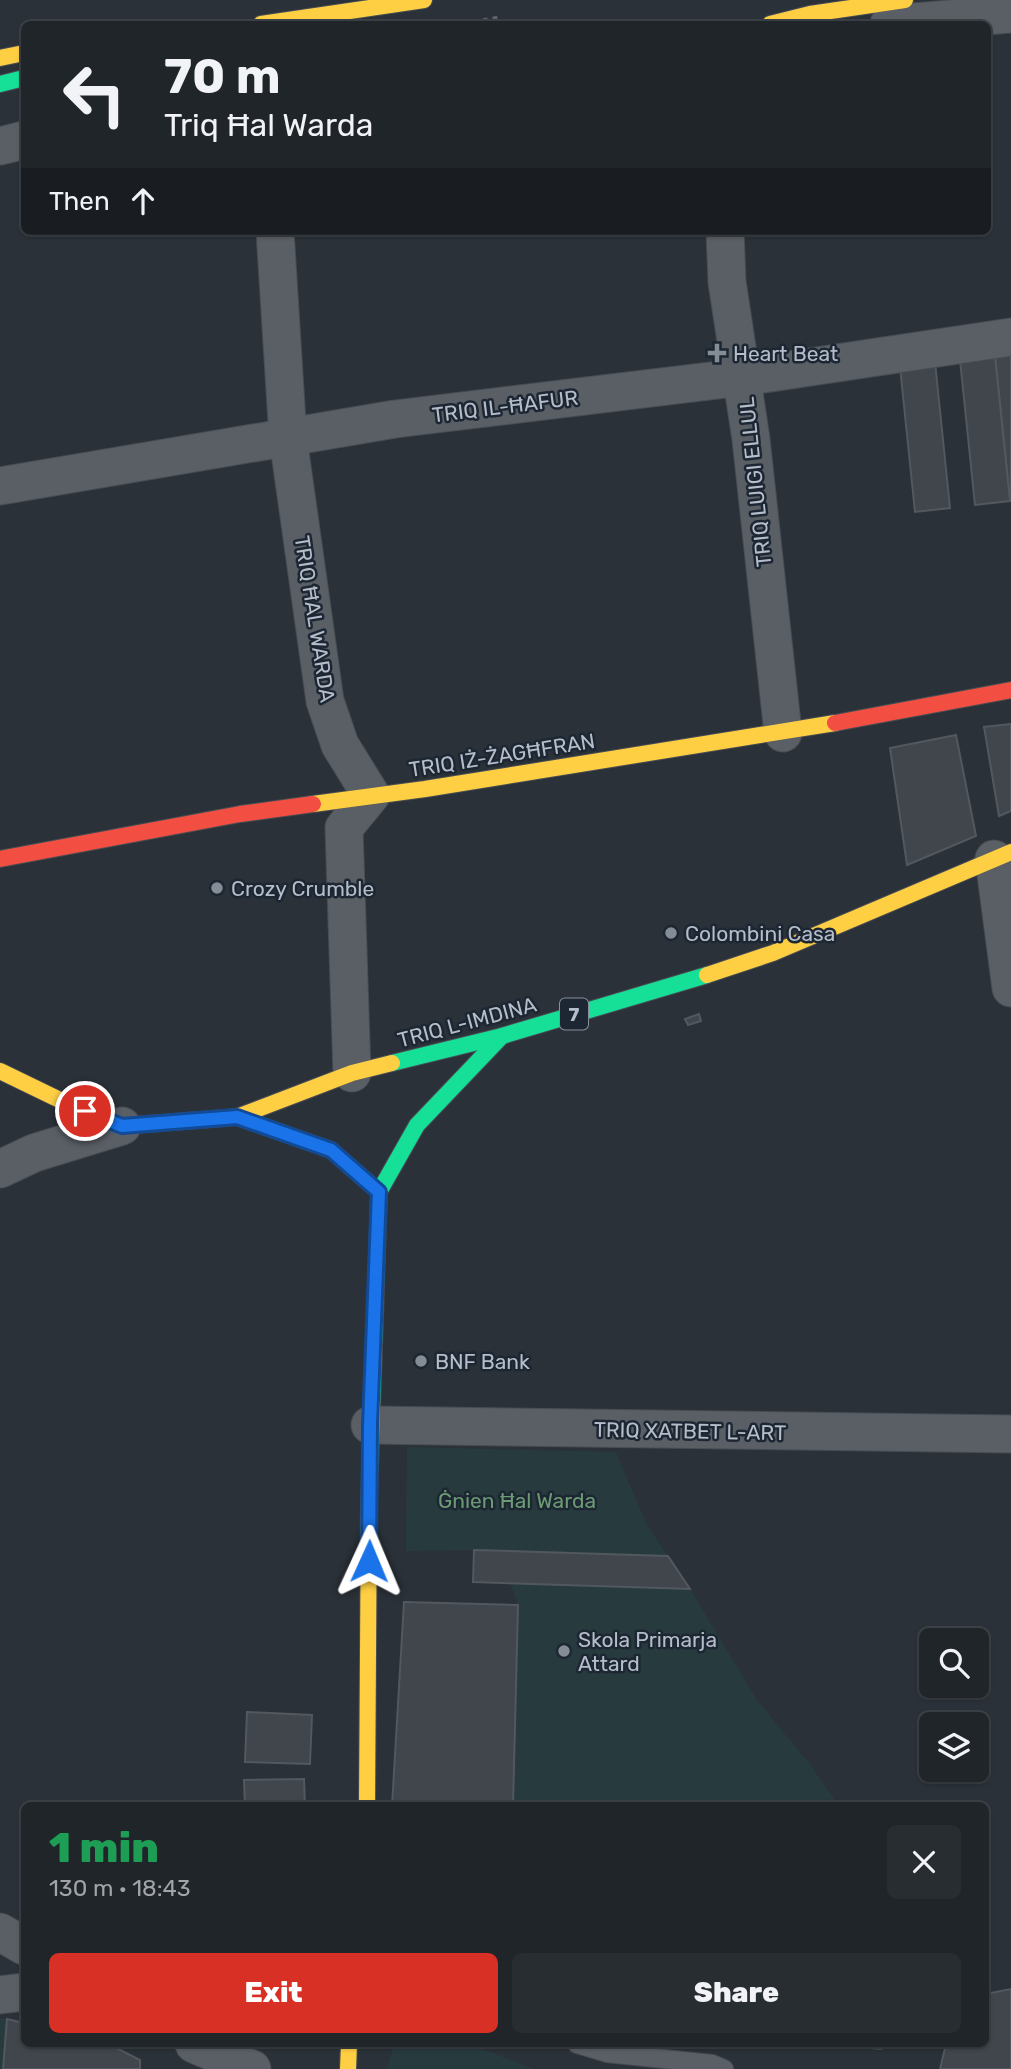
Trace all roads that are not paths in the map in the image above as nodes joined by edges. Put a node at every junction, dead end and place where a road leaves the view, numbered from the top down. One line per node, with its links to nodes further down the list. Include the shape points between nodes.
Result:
1 (424, 0): 4 (main road)
2 (905, 0): 5 (main road)
3 (1011, 14): 6 (street)
4 (281, 21)
5 (782, 21)
6 (926, 21)
7 (21, 54): 8 (main road)
8 (0, 58)
9 (21, 79): 10 (main road)
10 (0, 84)
11 (21, 142): 12 (street)
12 (0, 146)
13 (275, 235): 17 (street, TRIQ ĦAL WARDA)
14 (725, 235): 16 (street, TRIQ LUIGI ELLUL, via 727,282)
15 (1011, 337): 16 (street, TRIQ IL-ĦAFUR)
16 (743, 377): 17 (street, TRIQ IL-ĦAFUR, via 395,419); 20 (street, TRIQ LUIGI ELLUL)
17 (288, 438): 18 (street, TRIQ IL-ĦAFUR); 21 (street, TRIQ ĦAL WARDA, via 325,701 340,745)
18 (0, 486)
19 (1011, 690): 20 (main road, TRIQ IŻ-ŻAGĦFRAN)
20 (783, 733): 21 (main road, TRIQ IŻ-ŻAGĦFRAN)
21 (370, 795): 23 (main road, TRIQ IŻ-ŻAGĦFRAN); 27 (street, via 344,828)
22 (1002, 855): 24 (street); 25 (main road, TRIQ L-IMDINA / 7, via 773,953)
23 (0, 859)
24 (1011, 988)
25 (502, 1036): 27 (main road, TRIQ L-IMDINA / 7); 31 (main road, via 417,1125)
26 (0, 1071): 29 (main road, 7)
27 (352, 1073): 28 (main road, TRIQ L-IMDINA / 7)
28 (237, 1117): 29 (main road, TRIQ L-IMDINA / 7); 31 (main road, via 331,1150)
29 (122, 1126): 30 (street, via 34,1153)
30 (0, 1169)
31 (379, 1192): 32 (main road)
32 (370, 1425): 33 (street, TRIQ XATBET L-ART); 34 (main road)
33 (1011, 1434)
34 (367, 1802)
35 (0, 1932): 36 (street)
36 (21, 1945)
37 (21, 1992): 38 (street)
38 (0, 1995)
39 (199, 2047): 42 (street)
40 (349, 2047): 43 (main road)
41 (587, 2047): 44 (lane)
42 (236, 2067)
43 (348, 2069)
44 (724, 2069)

